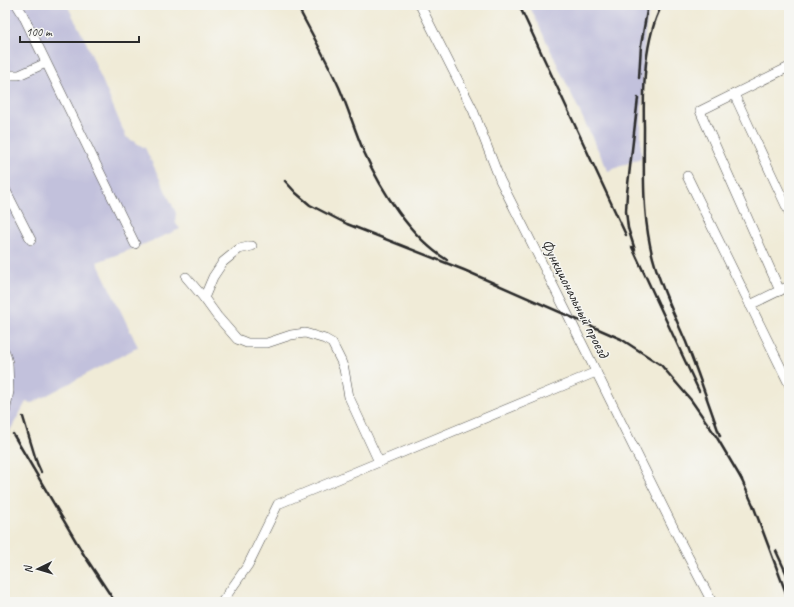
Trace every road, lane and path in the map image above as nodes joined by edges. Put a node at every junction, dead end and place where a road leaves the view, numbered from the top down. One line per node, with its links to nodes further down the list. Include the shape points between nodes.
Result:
1 (16, 5): 3 (street)
2 (420, 5): 19 (street, Функциональный проезд, via 473,110 500,180)
3 (46, 63): 5 (street, via 19,75); 11 (street)
4 (789, 67): 6 (street)
5 (5, 75)
6 (734, 94): 9 (street); 15 (street, via 700,111)
7 (687, 176): 17 (street)
8 (5, 188): 10 (street)
9 (789, 212)
10 (31, 240)
11 (135, 244)
12 (252, 246): 16 (street, via 239,249 223,262)
13 (186, 277): 16 (street)
14 (789, 286): 15 (street)
15 (780, 291): 17 (street)
16 (204, 298): 22 (street, via 237,339 247,343 267,343 305,333 332,343 344,369 349,397)
17 (750, 305): 20 (street)
18 (5, 352): 21 (street, via 9,391)
19 (596, 372): 22 (street); 24 (street, Функциональный проезд)
20 (789, 384)
21 (5, 413)
22 (379, 462): 23 (street, via 278,504 248,565)
23 (222, 602)
24 (712, 602)

